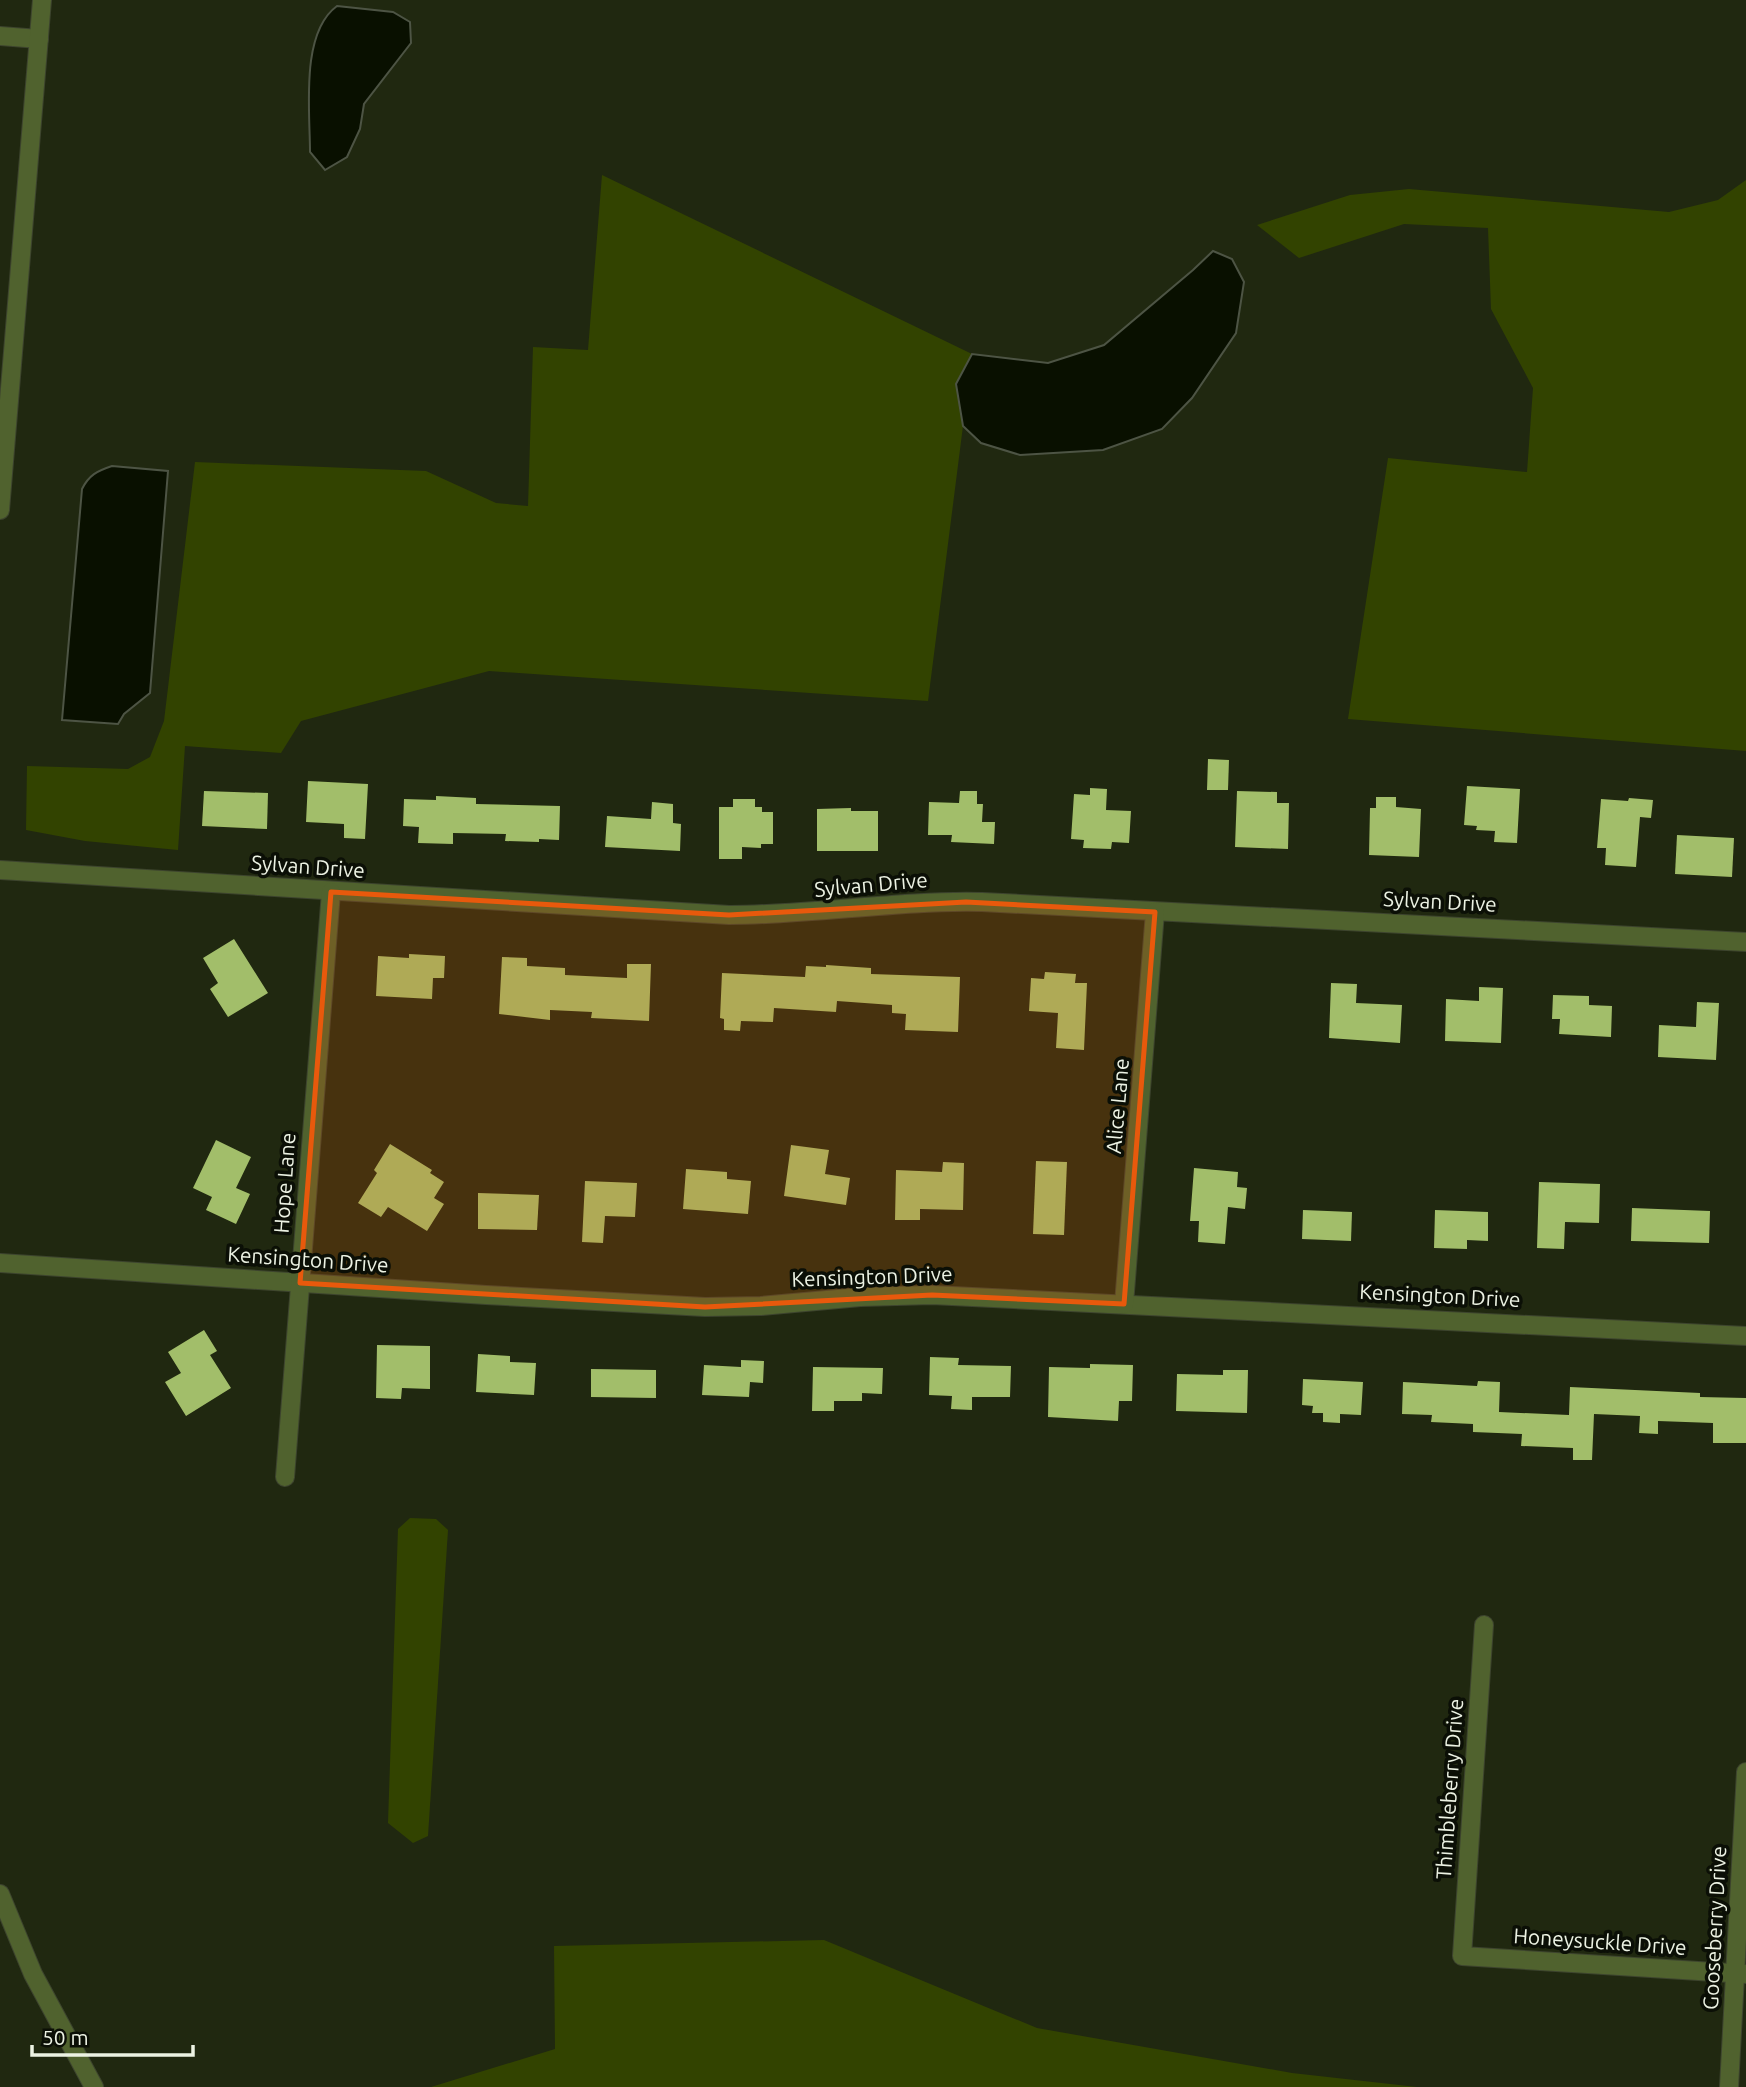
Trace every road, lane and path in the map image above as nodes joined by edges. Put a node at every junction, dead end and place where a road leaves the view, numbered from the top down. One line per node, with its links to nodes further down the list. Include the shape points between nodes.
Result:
1 (42, 0): 3 (street)
2 (0, 36): 3 (street)
3 (39, 39): 4 (street)
4 (8, 340): 5 (street)
5 (0, 510)
6 (0, 870): 7 (street, Sylvan Drive)
7 (331, 891): 8 (street, Sylvan Drive, via 729,915 966,902); 11 (street, Hope Lane)
8 (1155, 912): 9 (street, Sylvan Drive); 12 (street, Alice Lane)
9 (1746, 942)
10 (0, 1262): 11 (street, Kensington Drive)
11 (300, 1283): 12 (street, Kensington Drive, via 705,1307 932,1295); 14 (street, Hope Lane)
12 (1124, 1304): 13 (street, Kensington Drive)
13 (1746, 1336)
14 (285, 1477)
15 (1484, 1625): 18 (street, Thimbleberry Drive)
16 (1746, 1772): 19 (street, Gooseberry Drive)
17 (0, 1894): 20 (street, via 33,1974)
18 (1462, 1956): 19 (street, Honeysuckle Drive)
19 (1740, 1973): 21 (street, Gooseberry Drive)
20 (94, 2087)
21 (1729, 2087)

